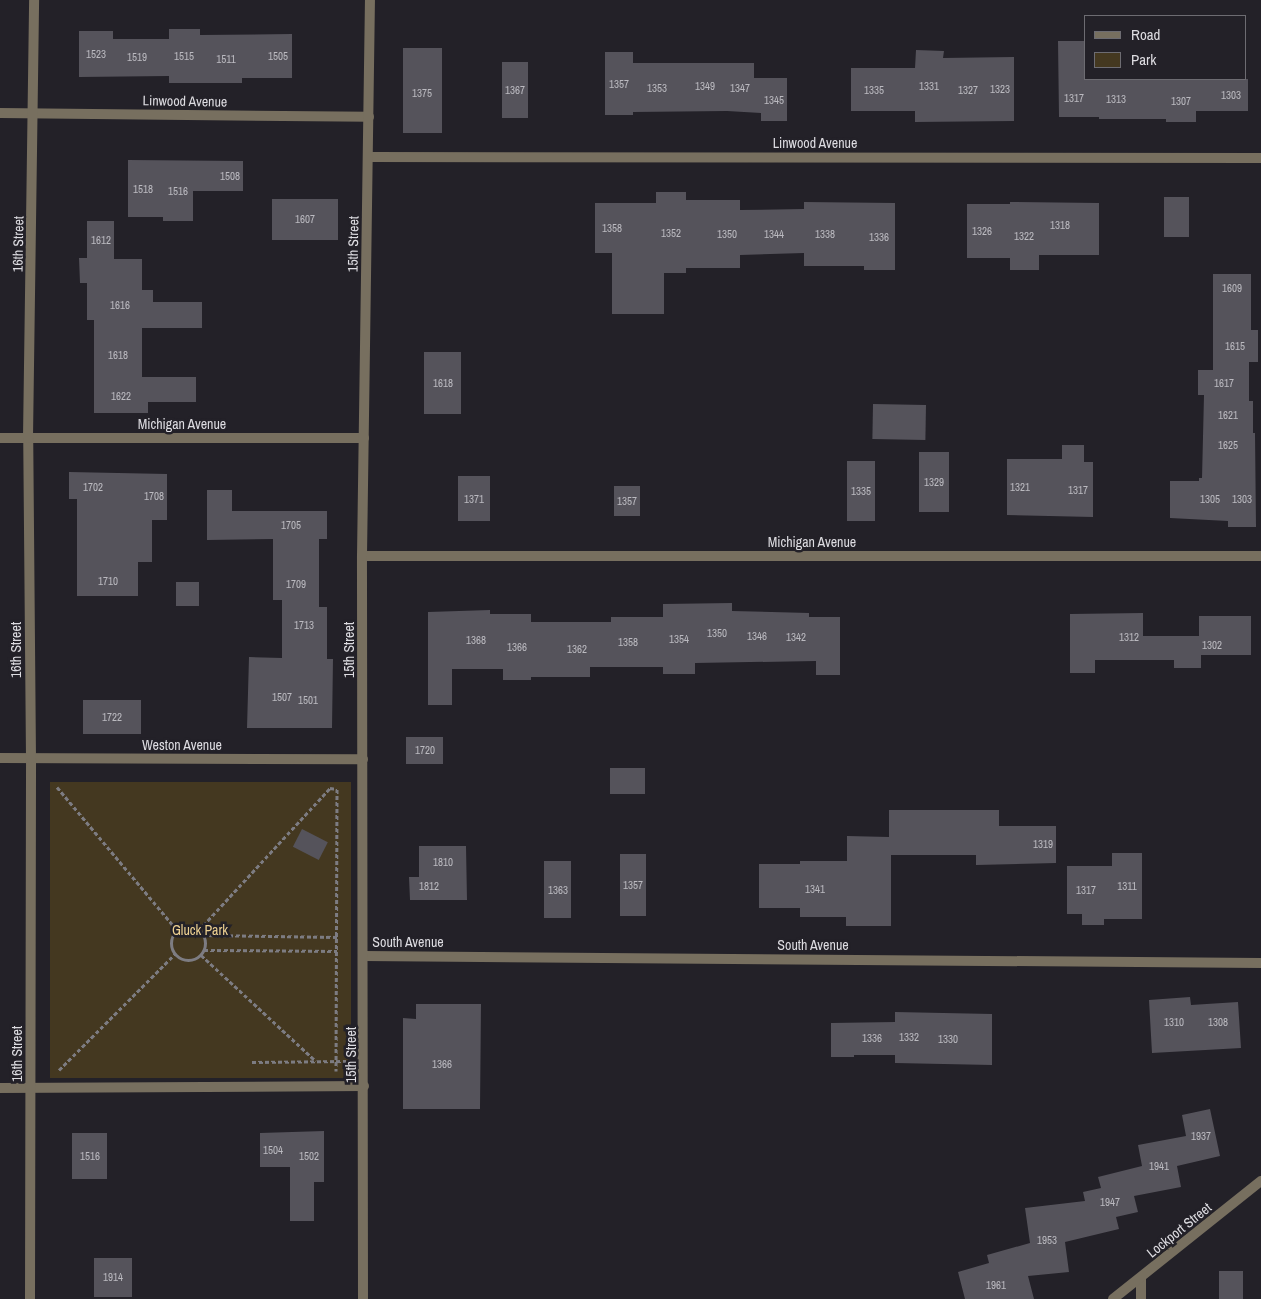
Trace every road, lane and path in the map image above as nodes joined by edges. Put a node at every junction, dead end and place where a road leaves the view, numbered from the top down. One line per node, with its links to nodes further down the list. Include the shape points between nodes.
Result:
1 (34, 0): 4 (street, 16th Street)
2 (370, 0): 5 (street, 15th Street)
3 (0, 113): 4 (street, Linwood Avenue)
4 (34, 113): 5 (street, Linwood Avenue); 9 (street, 16th Street)
5 (369, 117): 6 (street, 15th Street)
6 (369, 157): 7 (street, Linwood Avenue); 10 (street, 15th Street)
7 (1261, 158)
8 (0, 438): 9 (street, Michigan Avenue)
9 (28, 438): 10 (street, Michigan Avenue); 14 (street, 16th Street)
10 (364, 438): 11 (street, 15th Street)
11 (362, 556): 12 (street, Michigan Avenue); 15 (street, 15th Street)
12 (1261, 556)
13 (0, 758): 14 (street, Weston Avenue)
14 (31, 758): 15 (street, Weston Avenue); 35 (street, 16th Street)
15 (363, 759): 25 (street, 15th Street)
16 (57, 787): 17 (path)
17 (177, 930): 18 (path, via 188,926); 23 (path, via 171,944)
18 (199, 930): 19 (path); 20 (path, via 330,788 337,789)
19 (203, 935): 20 (path); 21 (path)
20 (337, 937): 22 (path)
21 (204, 950): 22 (path); 24 (path)
22 (337, 951): 27 (path)
23 (175, 954): 24 (path, via 185,960); 31 (path)
24 (201, 955): 30 (path)
25 (364, 956): 26 (street, South Avenue); 33 (street, 15th Street)
26 (1261, 963)
27 (336, 1061): 28 (path); 30 (path); 32 (path)
28 (346, 1061)
29 (252, 1062): 30 (path)
30 (316, 1062)
31 (59, 1070)
32 (336, 1073)
33 (364, 1086): 35 (street); 39 (street, 15th Street)
34 (0, 1088): 35 (street)
35 (31, 1088): 38 (street, 16th Street)
36 (1261, 1181): 37 (street, Lockport Street)
37 (1141, 1278): 40 (street, Lockport Street); 41 (street)
38 (30, 1299)
39 (364, 1299)
40 (1114, 1299)
41 (1141, 1299)

